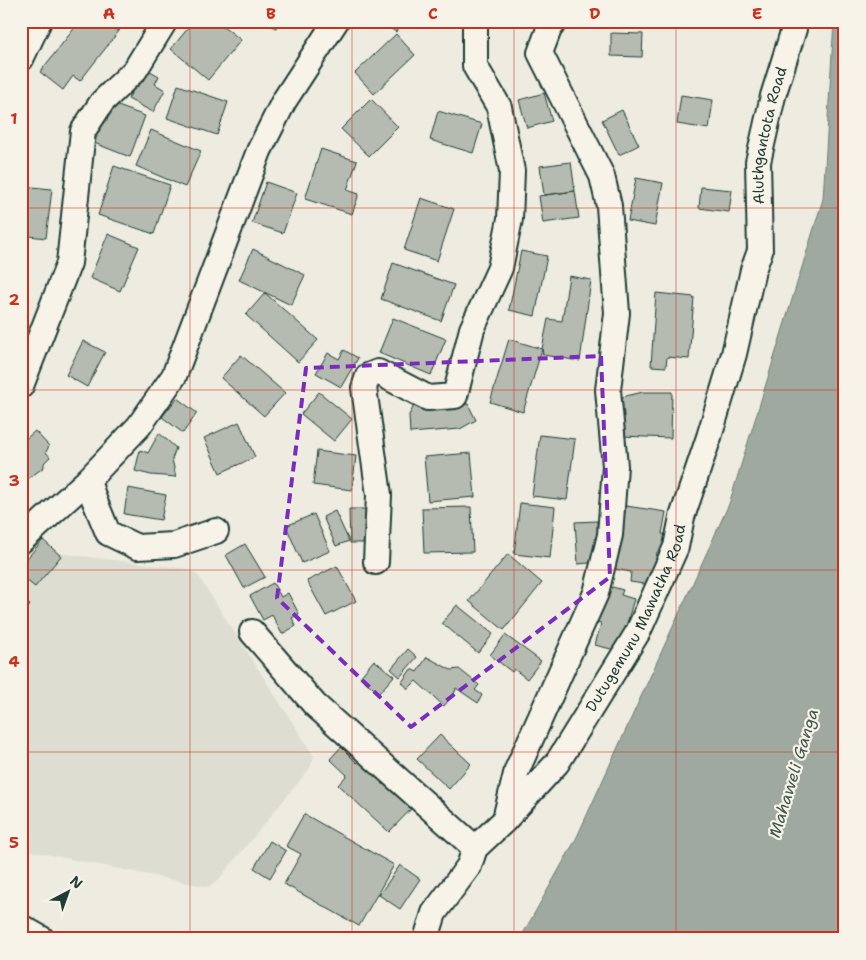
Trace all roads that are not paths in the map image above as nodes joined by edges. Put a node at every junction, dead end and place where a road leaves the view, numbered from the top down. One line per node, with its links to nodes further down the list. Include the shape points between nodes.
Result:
1 (38, 21): 7 (street)
2 (165, 21): 9 (street, via 135,70 102,102 82,131 69,262)
3 (336, 21): 10 (street, via 284,101 259,150 174,376 139,426)
4 (475, 21): 13 (street, via 475,66 499,107 512,171 510,219 500,268 472,329 455,396 428,398 378,372 368,376 364,388 380,496)
5 (555, 21): 15 (street, via 540,53 602,176 609,206 617,313 608,390 615,466 610,535 596,593 517,770)
6 (794, 21): 8 (street, Aluthgantota Road, via 758,162)
7 (21, 59)
8 (760, 251): 15 (street, Dutugemunu Mawatha Road, via 734,354 682,517 676,548 638,632 557,763)
9 (21, 386)
10 (88, 480): 11 (street, via 108,533 137,547 174,545); 12 (street)
11 (216, 531)
12 (21, 541)
13 (376, 562)
14 (252, 632): 16 (street, via 315,706)
15 (504, 821): 16 (street, Dutugemunu Mawatha Road)
16 (475, 848): 19 (street, Dutugemunu Mawatha Road, via 468,866 434,914)
17 (21, 927): 18 (street)
18 (42, 939)
19 (426, 939)

